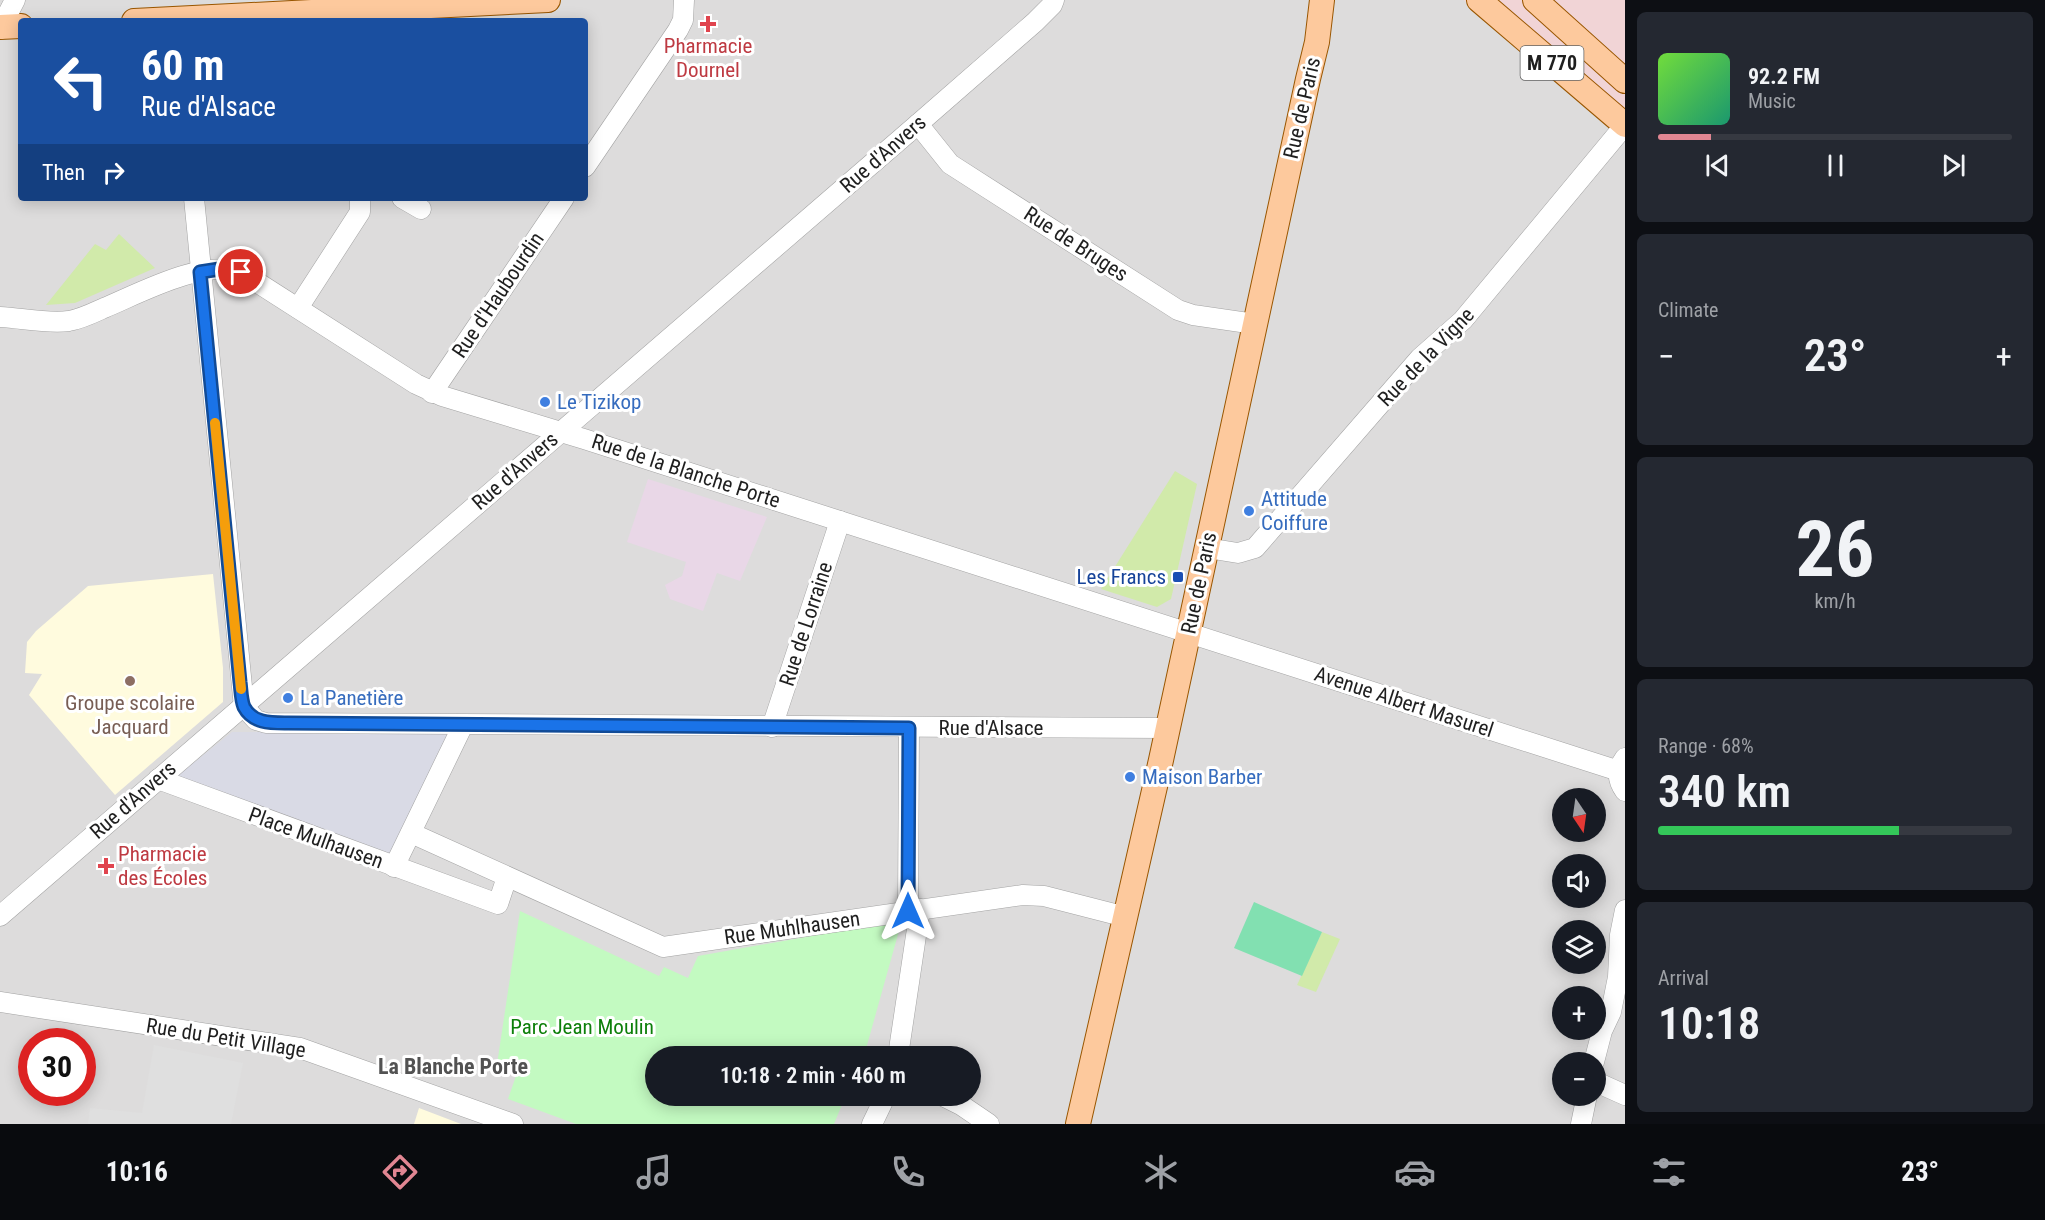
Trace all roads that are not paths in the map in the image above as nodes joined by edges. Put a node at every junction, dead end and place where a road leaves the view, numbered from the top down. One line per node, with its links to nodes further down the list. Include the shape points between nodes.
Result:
1 (15, 0): 11 (street)
2 (548, 0): 9 (main road)
3 (684, 0): 16 (street, via 678,30)
4 (1054, 0): 14 (street, Rue d'Anvers, via 1035,22)
5 (1322, 0): 12 (main road, Rue de Paris)
6 (1338, 0): 12 (main road, Rue de Paris)
7 (1479, 0): 15 (main road, M 770)
8 (1535, 0): 13 (main road, M 770)
9 (205, 18)
10 (18, 26): 11 (main road)
11 (0, 28)
12 (1317, 42): 25 (main road, Rue de Paris)
13 (1625, 81)
14 (918, 124): 25 (street, Rue de Bruges, via 950,164 1178,310); 27 (street, Rue d'Anvers)
15 (1625, 125): 29 (street, Rue de la Vigne, via 1458,327 1420,358 1255,548 1238,553)
16 (588, 163)
17 (194, 201): 22 (street)
18 (360, 201): 23 (street, via 360,212)
19 (407, 201): 21 (street)
20 (562, 201): 26 (street, Rue d'Haubourdin)
21 (421, 209)
22 (200, 272): 23 (street, Rue de la Blanche Porte, via 226,268 241,272); 24 (street, Rue de la Blanche Porte, via 69,321); 31 (street)
23 (298, 308): 26 (street, Rue de la Blanche Porte)
24 (0, 317)
25 (1255, 324): 29 (main road, Rue de Paris)
26 (432, 393): 27 (street, Rue de la Blanche Porte)
27 (560, 432): 28 (street, Rue de la Blanche Porte); 31 (street, Rue d'Anvers)
28 (840, 521): 30 (street, Rue de la Blanche Porte); 33 (street, Rue de Lorraine)
29 (1207, 548): 30 (main road, Rue de Paris)
30 (1188, 634): 35 (main road, Rue de Paris); 36 (street, Avenue Albert Masurel)
31 (244, 706): 32 (street, Rue d'Alsace, via 256,720 266,723); 37 (street, Rue d'Anvers)
32 (463, 725): 33 (street, Rue d'Alsace); 39 (street, Place Mulhausen)
33 (772, 727): 34 (street, Rue d'Alsace)
34 (909, 728): 35 (street, Rue d'Alsace); 42 (street)
35 (1168, 728): 45 (main road, Rue de Paris)
36 (1622, 764): 38 (street, via 1620,783)
37 (158, 779): 40 (street, Place Mulhausen); 44 (street, Rue d'Anvers)
38 (1625, 791)
39 (411, 833): 40 (street, Place Mulhausen); 41 (street, Rue Muhlhausen)
40 (394, 867): 41 (street, via 498,904)
41 (507, 877): 42 (street, Rue Muhlhausen, via 663,947)
42 (914, 910): 45 (street, Rue Muhlhausen, via 1035,895); 47 (street)
43 (1625, 910): 48 (street, via 1611,1012)
44 (0, 916)
45 (1126, 917): 57 (main road, Rue de Paris)
46 (0, 1002): 54 (street, Rue du Petit Village, via 300,1048)
47 (899, 1046)
48 (1597, 1052)
49 (1606, 1086): 50 (street)
50 (1625, 1095)
51 (881, 1106): 55 (street)
52 (962, 1106): 56 (street)
53 (1585, 1106): 58 (street)
54 (513, 1124)
55 (872, 1124)
56 (989, 1124)
57 (1078, 1124)
58 (1581, 1124)

